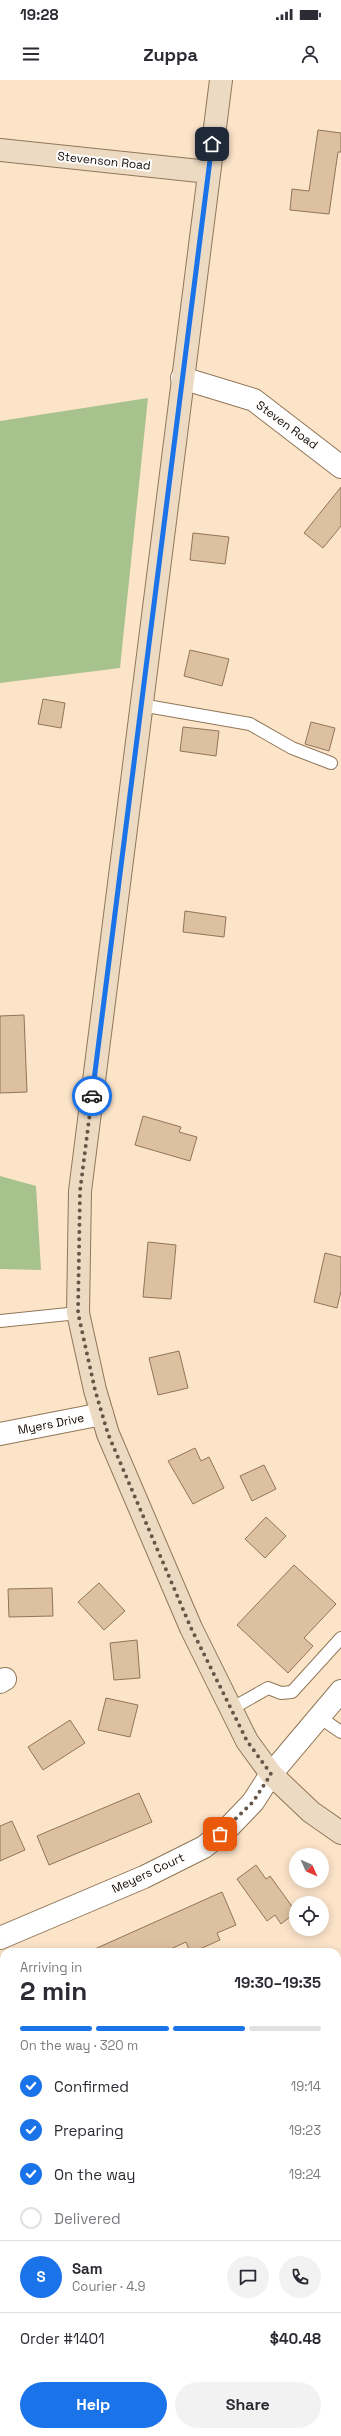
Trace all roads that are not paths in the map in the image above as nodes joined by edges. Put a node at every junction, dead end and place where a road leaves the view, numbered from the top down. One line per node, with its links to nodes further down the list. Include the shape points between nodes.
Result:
1 (221, 80): 3 (street)
2 (0, 150): 3 (street, Stevenson Road)
3 (209, 172): 4 (street)
4 (182, 378): 5 (street, Steven Road, via 254,400); 6 (street)
5 (341, 467)
6 (141, 705): 7 (lane, via 250,724 292,748); 8 (street, via 80,1191)
7 (331, 763)
8 (78, 1313): 9 (lane); 10 (street)
9 (0, 1321)
10 (102, 1414): 11 (street, Myers Drive); 14 (street, via 162,1563)
11 (0, 1434)
12 (341, 1638): 14 (lane, via 292,1692 281,1693 268,1688)
13 (341, 1691): 15 (street, Meyers Court)
14 (231, 1709): 17 (street, via 247,1741)
15 (320, 1717): 16 (lane); 17 (street, Meyers Court)
16 (341, 1732)
17 (271, 1774): 18 (street, via 311,1812); 19 (street, Meyers Court, via 253,1802 204,1847 144,1877)
18 (339, 1832)
19 (0, 1938)

